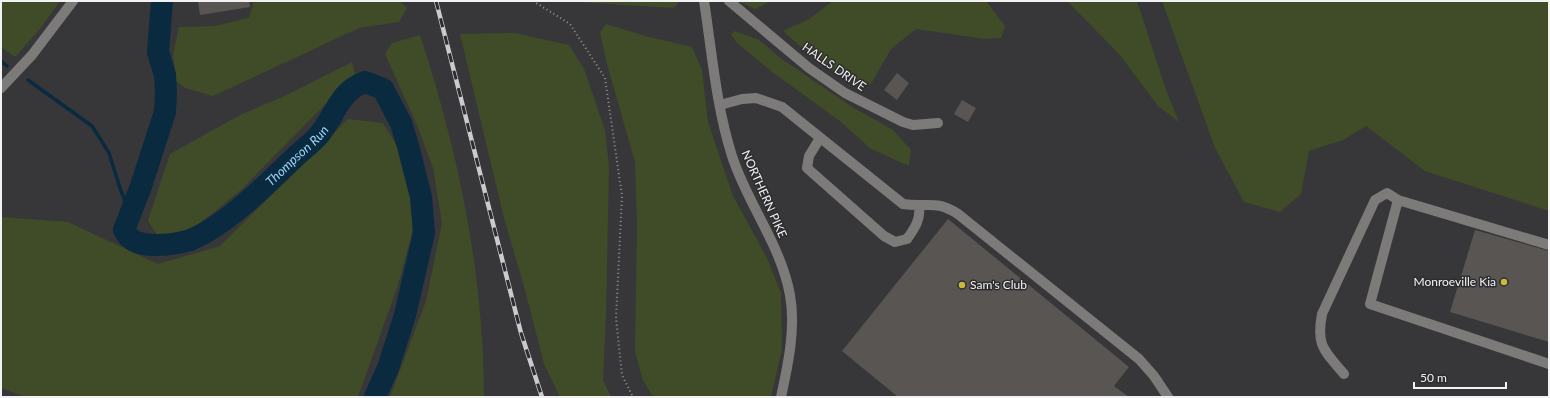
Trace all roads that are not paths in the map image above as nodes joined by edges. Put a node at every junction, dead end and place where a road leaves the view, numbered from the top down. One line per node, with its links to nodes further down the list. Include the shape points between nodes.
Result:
1 (73, 1): 4 (street, via 32,55)
2 (704, 1): 5 (street, NORTHERN PIKE)
3 (729, 1): 6 (street, HALLS DRIVE, via 809,68 845,93 903,122 913,125)
4 (1, 88)
5 (720, 105): 7 (street, via 742,99 756,98 768,101 782,107); 13 (street, NORTHERN PIKE, via 735,166 781,264 790,294 792,329)
6 (938, 122)
7 (820, 138): 9 (street, via 903,204); 9 (street, via 809,156 807,168 884,236 895,242 907,239 921,216)
8 (1398, 200): 10 (street); 11 (street, via 1370,304); 12 (street, via 1386,194 1375,200 1322,314 1318,332 1322,348)
9 (920, 204): 14 (street, via 939,204 958,214 1140,359)
10 (1549, 245)
11 (1549, 364)
12 (1344, 374)
13 (781, 397)
14 (1168, 397)

